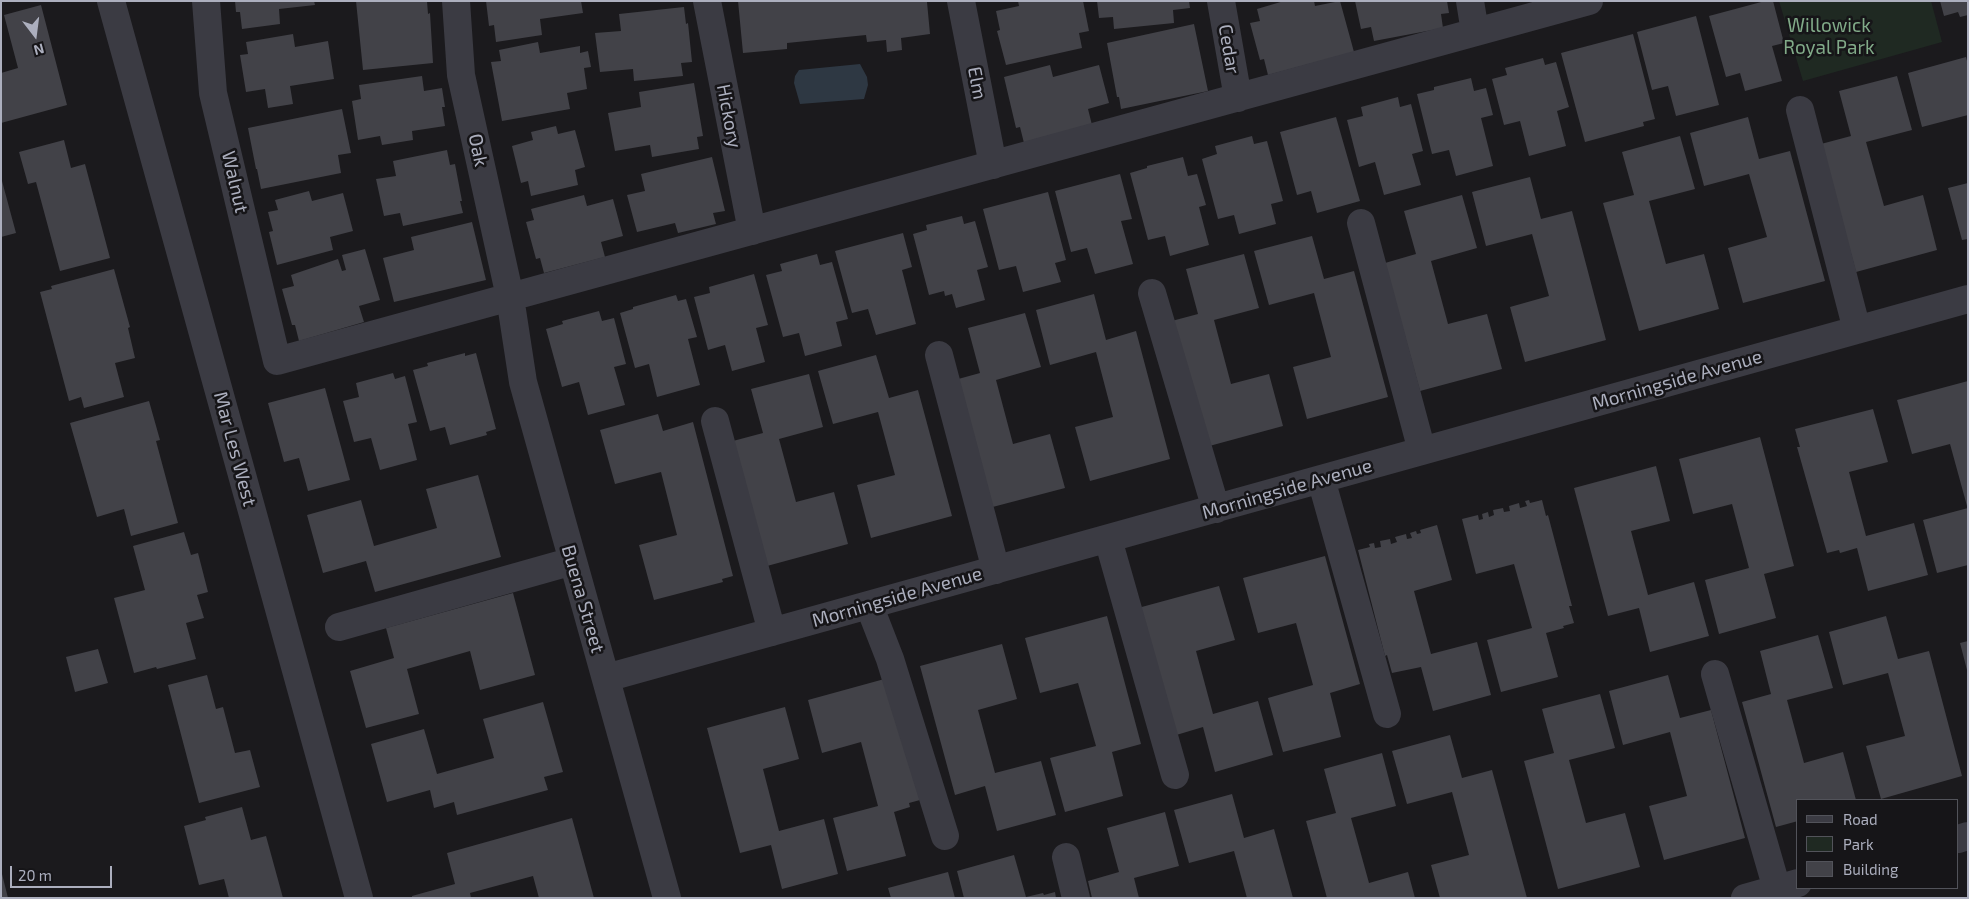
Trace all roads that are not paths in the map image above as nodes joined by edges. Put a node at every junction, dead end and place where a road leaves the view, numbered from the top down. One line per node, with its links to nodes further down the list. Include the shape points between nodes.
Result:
1 (111, 1): 37 (street, Mar Les West)
2 (206, 1): 16 (street, Walnut, via 213,93 277,361)
3 (456, 1): 16 (street, Oak, via 461,75)
4 (707, 1): 14 (street, Hickory)
5 (961, 1): 12 (street, Elm)
6 (1221, 1): 10 (street, Cedar)
7 (1470, 1): 9 (street)
8 (1588, 1): 9 (street)
9 (1475, 32): 10 (street)
10 (1238, 98): 12 (street)
11 (1800, 110): 18 (street)
12 (993, 165): 14 (street)
13 (1361, 224): 21 (street)
14 (752, 231): 16 (street)
15 (1152, 293): 23 (street)
16 (510, 297): 25 (street, Buena Street, via 527,400)
17 (1968, 299): 18 (street, Morningside Avenue)
18 (1857, 330): 21 (street, Morningside Avenue)
19 (939, 355): 26 (street)
20 (716, 420): 29 (street)
21 (1422, 451): 22 (street, Morningside Avenue)
22 (1321, 479): 23 (street, Morningside Avenue); 32 (street)
23 (1216, 509): 24 (street, Morningside Avenue)
24 (1108, 538): 26 (street, Morningside Avenue); 33 (street)
25 (573, 561): 28 (street); 31 (street, Buena Street)
26 (996, 570): 27 (street, Morningside Avenue)
27 (869, 605): 29 (street, Morningside Avenue); 34 (street, via 890,660)
28 (339, 627)
29 (772, 632): 31 (street, Morningside Avenue)
30 (1714, 674): 36 (street)
31 (606, 678): 38 (street, Buena Street)
32 (1387, 714)
33 (1175, 775)
34 (945, 836)
35 (1066, 857): 39 (street)
36 (1787, 886): 40 (street)
37 (359, 898)
38 (667, 898)
39 (1076, 898)
40 (1745, 898)

